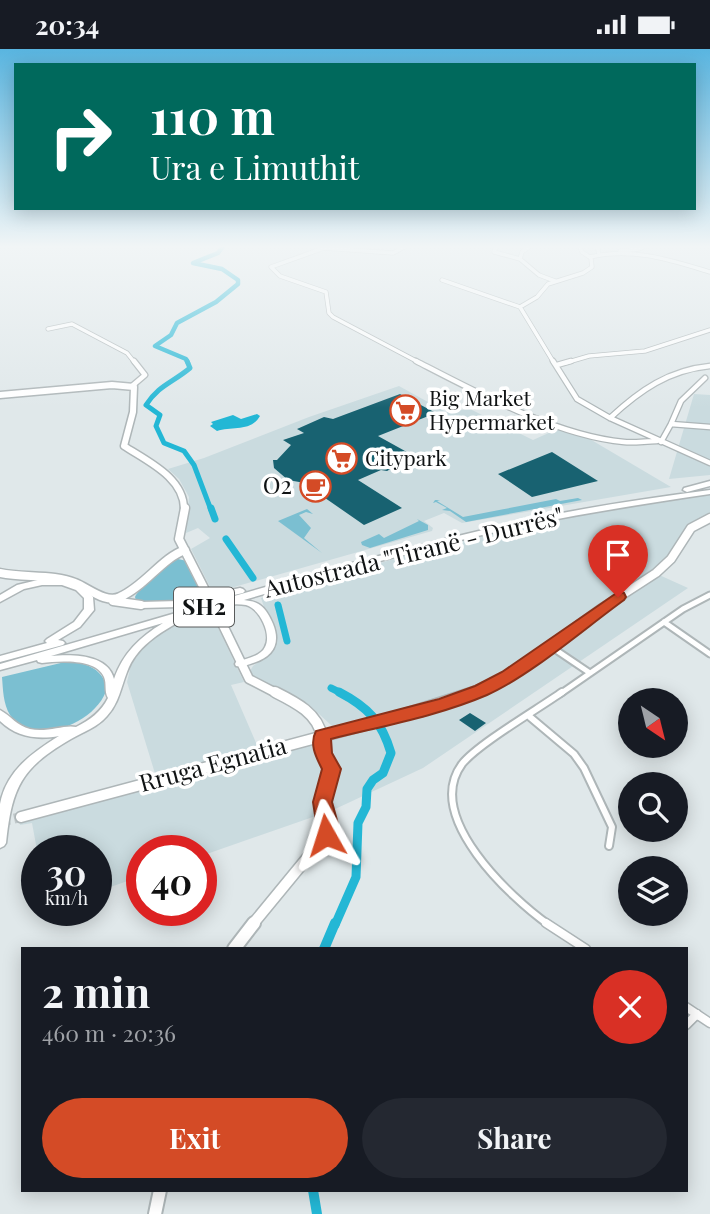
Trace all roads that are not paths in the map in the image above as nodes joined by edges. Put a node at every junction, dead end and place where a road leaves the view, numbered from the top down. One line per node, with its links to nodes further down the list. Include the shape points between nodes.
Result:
1 (327, 299): 15 (street, via 332,317 516,409 606,441)
2 (498, 299): 4 (street)
3 (530, 299): 4 (street)
4 (520, 307): 7 (street)
5 (48, 328): 10 (street, via 72,324 124,351 145,375)
6 (710, 330): 7 (street, via 645,351 589,356)
7 (557, 365): 12 (street, via 577,399)
8 (710, 366): 12 (street, via 683,368 649,384)
9 (705, 378): 13 (street, via 681,401)
10 (132, 386): 11 (main road); 19 (main road, via 133,412 124,446 161,469 180,490 185,506)
11 (0, 395)
12 (610, 418): 15 (street)
13 (671, 424): 14 (street); 15 (street)
14 (710, 426)
15 (659, 441): 16 (street)
16 (710, 463)
17 (710, 488): 25 (highway, Autostrada "Tiranë - Durrës" / SH2, via 580,505 495,523); 32 (highway, Autostrada "Tiranë - Durrës" / SH2, via 479,532)
18 (710, 518): 34 (main road, via 691,528 659,571)
19 (179, 539): 20 (main road); 22 (main road)
20 (185, 550): 21 (main road); 22 (main road)
21 (191, 559): 22 (main road, via 177,557); 26 (main road)
22 (164, 563): 24 (main road)
23 (0, 573): 28 (main road, via 72,581)
24 (143, 583): 28 (main road, via 117,599); 30 (main road, via 132,598)
25 (255, 589): 30 (highway, via 179,604); 35 (highway, Autostrada "Tiranë - Durrës" / SH2)
26 (207, 594)
27 (710, 595): 33 (street)
28 (106, 598): 30 (main road)
29 (0, 599): 35 (highway, via 24,586 46,582 71,584 88,594 91,605 82,621)
30 (141, 605)
31 (203, 608): 32 (highway, Autostrada "Tiranë - Durrës" / SH2); 38 (highway, Autostrada "Tiranë - Durrës" / SH2); 44 (highway, via 144,641 126,661 115,696 104,713 25,765 6,799)
32 (217, 609): 37 (main road, Rruga Egnatia); 37 (highway, via 248,603 264,616 271,647 261,657)
33 (664, 622): 36 (street); 39 (street)
34 (550, 646): 39 (street); 42 (main road, via 481,690)
35 (27, 652): 38 (highway, Autostrada "Tiranë - Durrës" / SH2)
36 (710, 654)
37 (240, 663): 42 (main road, Rruga Egnatia, via 253,682 307,710 318,722)
38 (3, 664): 40 (highway, via 51,658 86,660 104,668 112,689 97,715 57,733 20,731)
39 (590, 673): 41 (street)
40 (0, 714)
41 (530, 717): 45 (street, via 584,768 612,827); 47 (street, via 470,756 458,770 453,800 470,846 495,880 531,913)
42 (322, 736): 43 (main road, Rruga Egnatia); 46 (main road, via 323,753 331,769 323,802 326,835)
43 (21, 817)
44 (0, 843)
45 (609, 846)
46 (236, 947)
47 (583, 947)
48 (688, 1008): 49 (street)
49 (697, 1014): 50 (street); 51 (street)
50 (688, 1023)
51 (710, 1023)
52 (160, 1192): 53 (main road)
53 (155, 1214)

